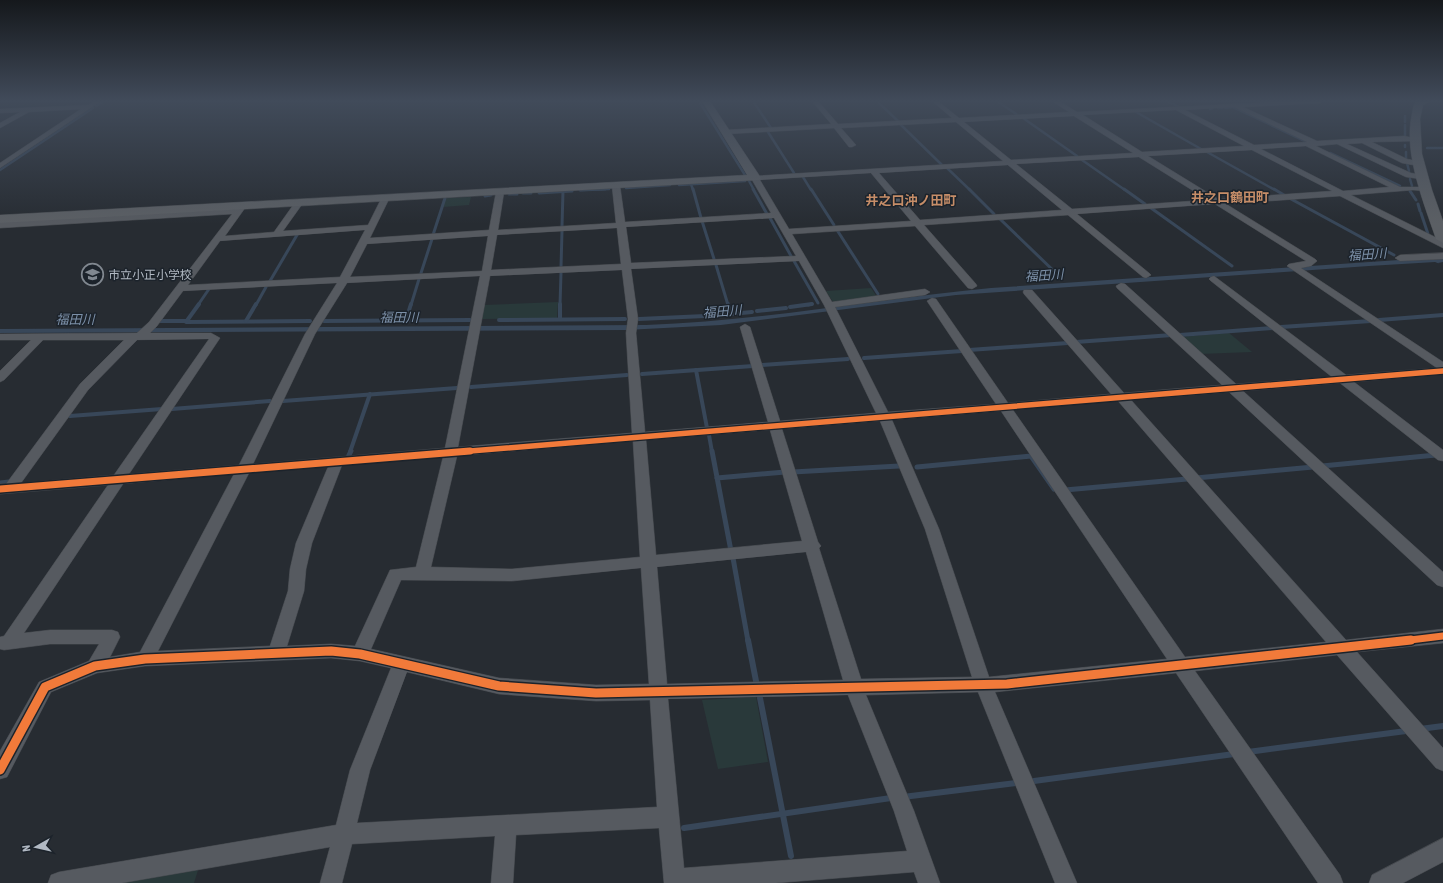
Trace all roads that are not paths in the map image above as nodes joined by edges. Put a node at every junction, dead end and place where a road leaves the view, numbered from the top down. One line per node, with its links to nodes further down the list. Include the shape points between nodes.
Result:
1 (36, 142): 17 (street)
2 (732, 142): 24 (street)
3 (850, 142): 14 (street)
4 (986, 142): 19 (street)
5 (1122, 142): 16 (street)
6 (1244, 142): 15 (street)
7 (1313, 142): 13 (street)
8 (1335, 142): 13 (street)
9 (1337, 142): 23 (street, via 1409,175)
10 (1365, 142): 20 (street, via 1406,161)
11 (1416, 142): 20 (street)
12 (1306, 144): 13 (street); 15 (street); 26 (street)
13 (1317, 144)
14 (852, 145)
15 (1253, 147): 16 (street); 29 (street)
16 (1141, 154): 19 (street); 31 (street)
17 (15, 156): 18 (street); 21 (street)
18 (0, 157)
19 (1010, 162): 22 (street); 34 (street)
20 (1419, 164): 23 (street)
21 (0, 166)
22 (873, 171): 24 (street); 38 (street)
23 (1421, 177): 27 (street)
24 (755, 178): 25 (street); 35 (street)
25 (616, 186): 28 (street); 40 (street)
26 (1399, 188): 27 (street); 29 (street)
27 (1426, 189): 46 (street)
28 (500, 192): 30 (street); 43 (street)
29 (1341, 193): 31 (street); 48 (street)
30 (385, 199): 32 (street); 41 (street)
31 (1217, 201): 34 (street); 68 (street, via 1312,261 1308,264 1293,264)
32 (299, 203): 33 (street); 44 (street)
33 (240, 209): 36 (street); 45 (street)
34 (1070, 212): 38 (street); 54 (street)
35 (777, 215): 40 (street); 42 (street)
36 (86, 217): 37 (street); 39 (street)
37 (0, 219)
38 (917, 222): 42 (street); 57 (street)
39 (0, 224)
40 (621, 225): 43 (street); 52 (street)
41 (371, 227): 44 (street); 47 (street)
42 (787, 232): 50 (street)
43 (493, 233): 47 (street); 53 (street)
44 (277, 234): 45 (street)
45 (217, 239): 59 (street)
46 (1443, 239)
47 (364, 241): 56 (street)
48 (1443, 245)
49 (1443, 256): 51 (street)
50 (802, 258): 52 (street); 63 (street)
51 (1400, 258)
52 (626, 266): 53 (street); 77 (street)
53 (485, 273): 56 (street); 78 (street)
54 (1146, 275)
55 (1214, 279): 71 (street)
56 (344, 280): 59 (street); 81 (street, via 312,330)
57 (972, 286)
58 (1121, 286): 72 (street)
59 (180, 288): 65 (street, via 151,326)
60 (925, 292): 63 (street)
61 (1028, 292): 73 (street)
62 (932, 301): 74 (street)
63 (831, 308): 75 (street)
64 (745, 327): 76 (street)
65 (138, 336): 67 (street); 82 (street, via 215,338); 83 (street, via 84,387)
66 (0, 337): 67 (street)
67 (39, 338): 70 (street)
68 (1443, 367)
69 (1443, 371): 71 (street)
70 (0, 378)
71 (1342, 379): 72 (street); 79 (street)
72 (1232, 388): 73 (street); 87 (street)
73 (1119, 397): 74 (street); 90 (street)
74 (1003, 406): 75 (street); 95 (street)
75 (884, 416): 76 (street); 97 (street, via 932,529)
76 (775, 425): 77 (street); 84 (street)
77 (638, 437): 78 (street); 85 (street)
78 (451, 452): 80 (street); 86 (street)
79 (1443, 457)
80 (337, 461): 81 (street); 91 (street, via 304,543 296,592)
81 (244, 469): 82 (street); 93 (street)
82 (120, 479): 83 (street); 89 (street)
83 (5, 488)
84 (812, 546): 85 (street); 98 (street)
85 (648, 563): 86 (street, via 512,575); 99 (street)
86 (422, 572): 92 (street, via 396,574)
87 (1443, 580)
88 (1443, 636): 90 (street)
89 (4, 643): 96 (street, via 70,636 112,637)
90 (1342, 648): 95 (street); 100 (street)
91 (276, 653): 92 (street, via 331,651); 93 (street)
92 (360, 654): 94 (street)
93 (145, 659): 96 (street)
94 (401, 664): 99 (street, via 499,686 596,693); 104 (street, via 360,770)
95 (1182, 665): 97 (street, via 1007,684); 113 (street)
96 (96, 666): 101 (street, via 45,687)
97 (983, 684): 98 (street); 112 (street)
98 (854, 687): 99 (street); 106 (street)
99 (658, 692): 102 (street)
100 (1443, 762)
101 (0, 770)
102 (668, 817): 103 (street); 107 (street)
103 (506, 826): 104 (street); 110 (street)
104 (344, 834): 108 (street); 109 (street)
105 (1443, 849): 114 (street)
106 (922, 861): 107 (street); 111 (street)
107 (675, 882)
108 (59, 883)
109 (331, 883)
110 (502, 883)
111 (929, 883)
112 (1066, 883)
113 (1332, 883)
114 (1380, 883)

